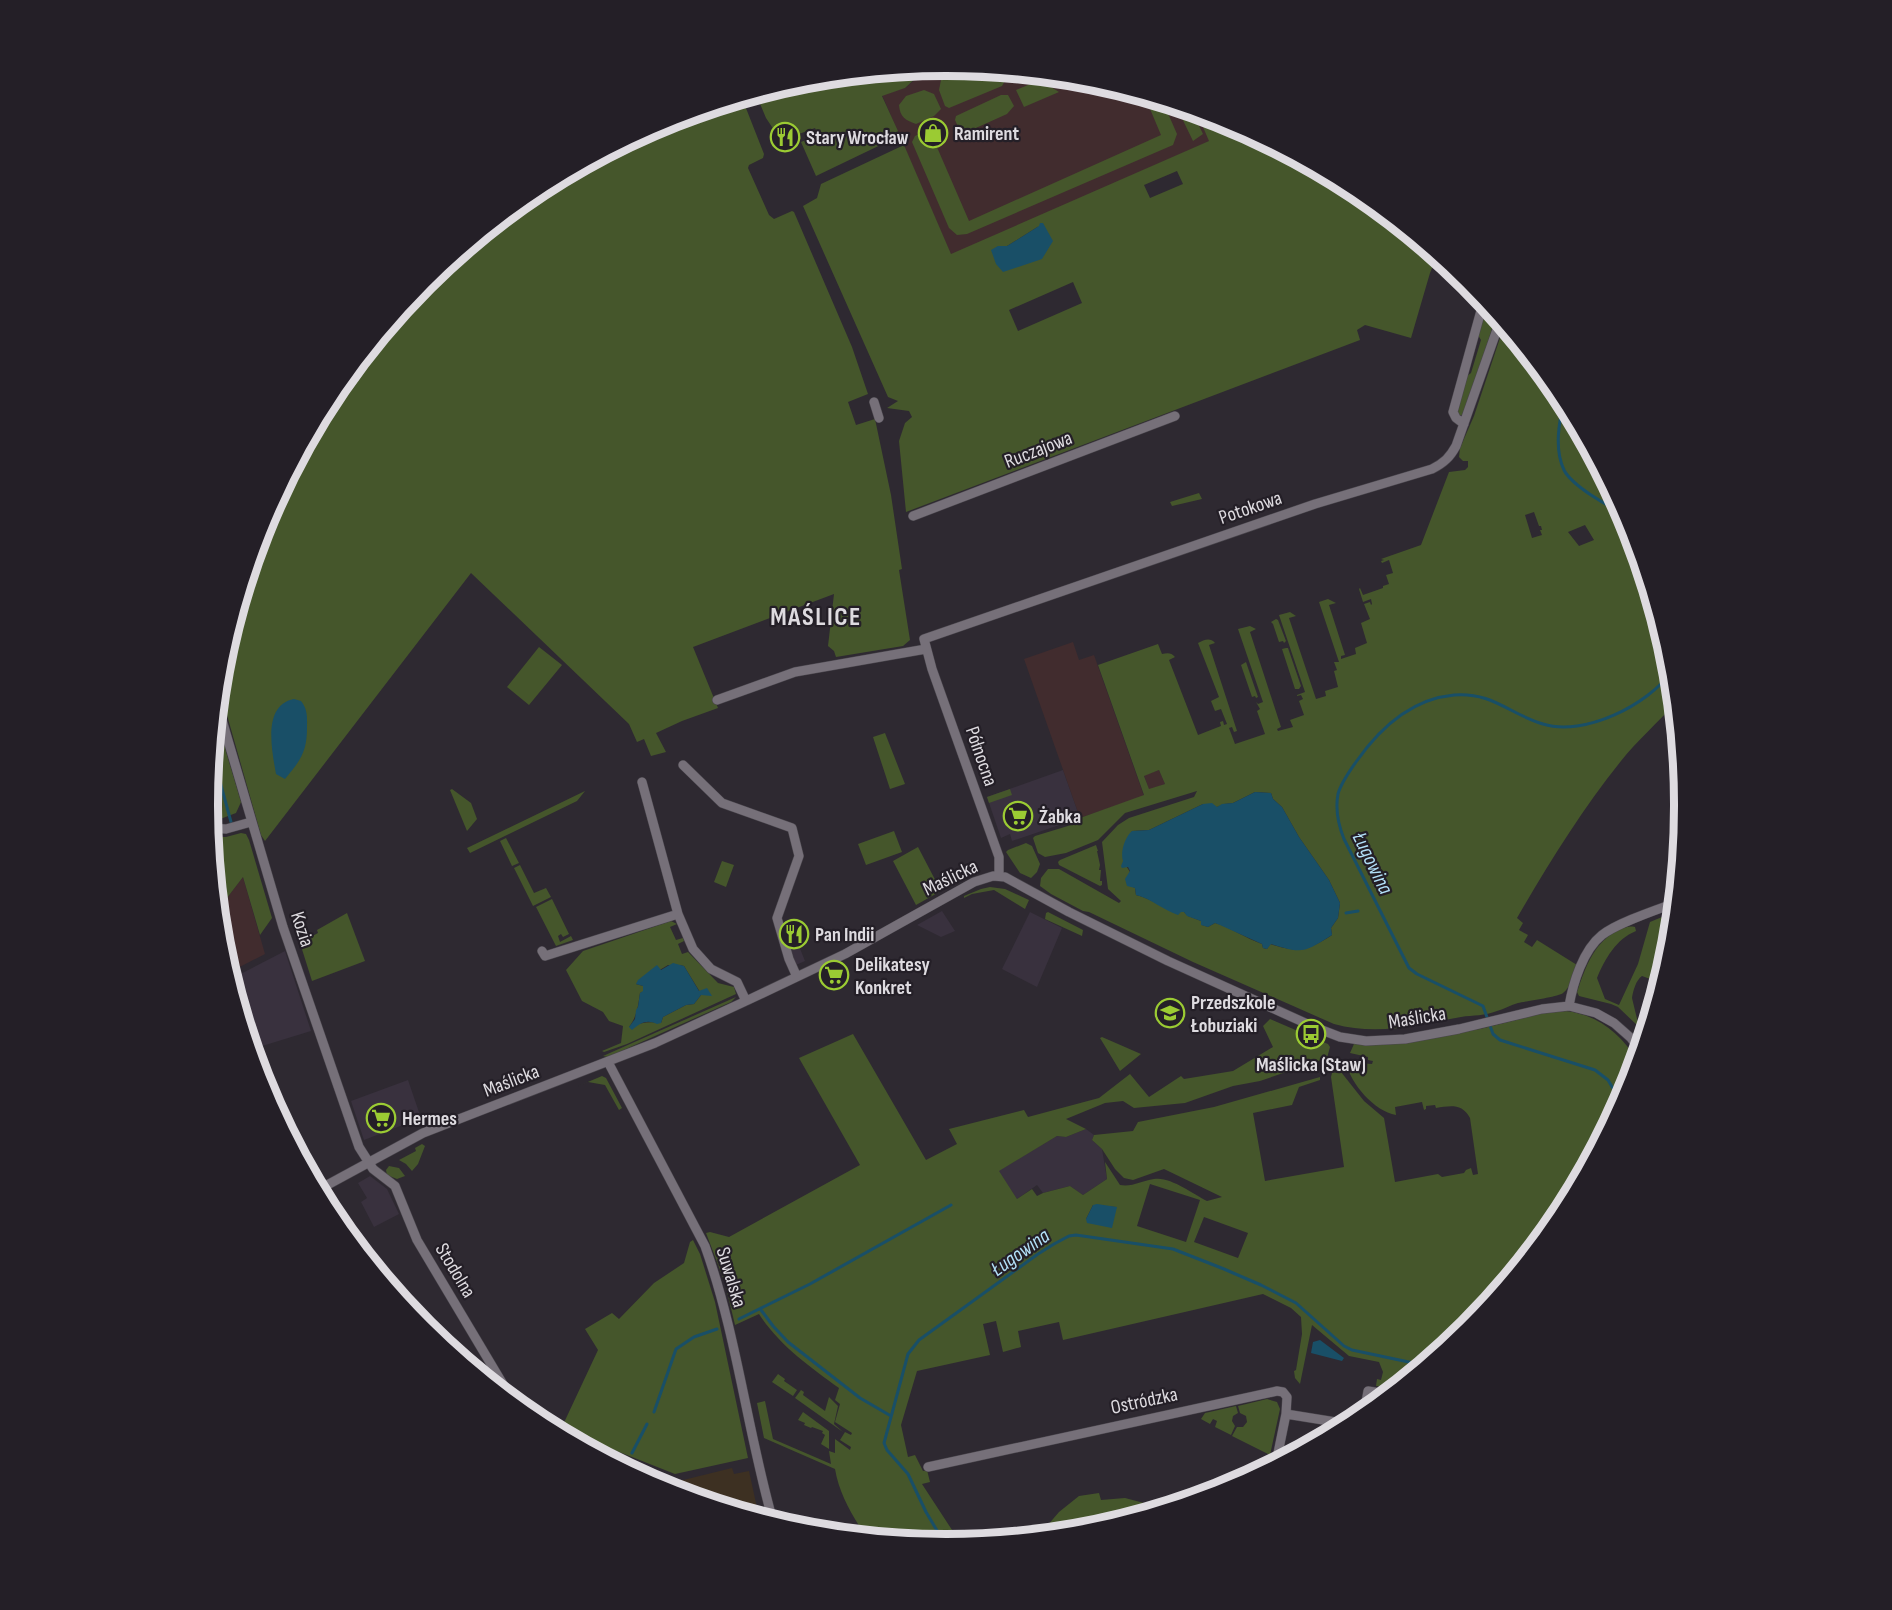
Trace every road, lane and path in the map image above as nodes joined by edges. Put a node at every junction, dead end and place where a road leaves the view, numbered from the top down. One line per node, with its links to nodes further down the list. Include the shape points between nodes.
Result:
1 (1481, 311): 6 (street, via 1453,412)
2 (1497, 329): 6 (street, Potokowa)
3 (874, 402): 5 (street)
4 (1175, 416): 7 (street, Ruczajowa)
5 (879, 418)
6 (1464, 424): 8 (street, Potokowa, via 1450,457 1432,469 1315,504)
7 (913, 516)
8 (924, 639): 9 (street, Północna)
9 (926, 649): 10 (street, via 795,672); 16 (street, Północna, via 999,857)
10 (717, 700)
11 (223, 722): 14 (street, Kozia)
12 (683, 765): 20 (street, via 722,803 792,828 799,856 777,918)
13 (642, 782): 18 (street)
14 (251, 822): 15 (street); 25 (street, Kozia)
15 (219, 829)
16 (999, 876): 20 (street, Maślicka, via 974,882); 22 (street, Maślicka, via 1168,961 1341,1037 1394,1040)
17 (1667, 906): 22 (street, via 1613,928 1598,939 1588,952)
18 (678, 914): 19 (street, via 545,956); 21 (street, via 693,950 711,969 737,982)
19 (542, 951)
20 (797, 977): 21 (street, Maślicka)
21 (746, 1001): 24 (street, Maślicka)
22 (1569, 1006): 23 (street, Maślicka, via 1614,1023)
23 (1635, 1043)
24 (608, 1062): 25 (street, Maślicka, via 423,1133); 34 (street, Suwalska, via 705,1246 722,1300)
25 (367, 1162): 26 (street, Maślicka); 27 (street, Stodolna, via 395,1186 417,1240)
26 (325, 1186)
27 (502, 1382)
28 (1376, 1392): 29 (street, via 1368,1391)
29 (1366, 1400)
30 (1286, 1414): 31 (street); 32 (street); 33 (street, Ostródzka, via 1287,1397 1277,1391)
31 (1334, 1422)
32 (1278, 1453)
33 (928, 1467)
34 (771, 1512)

